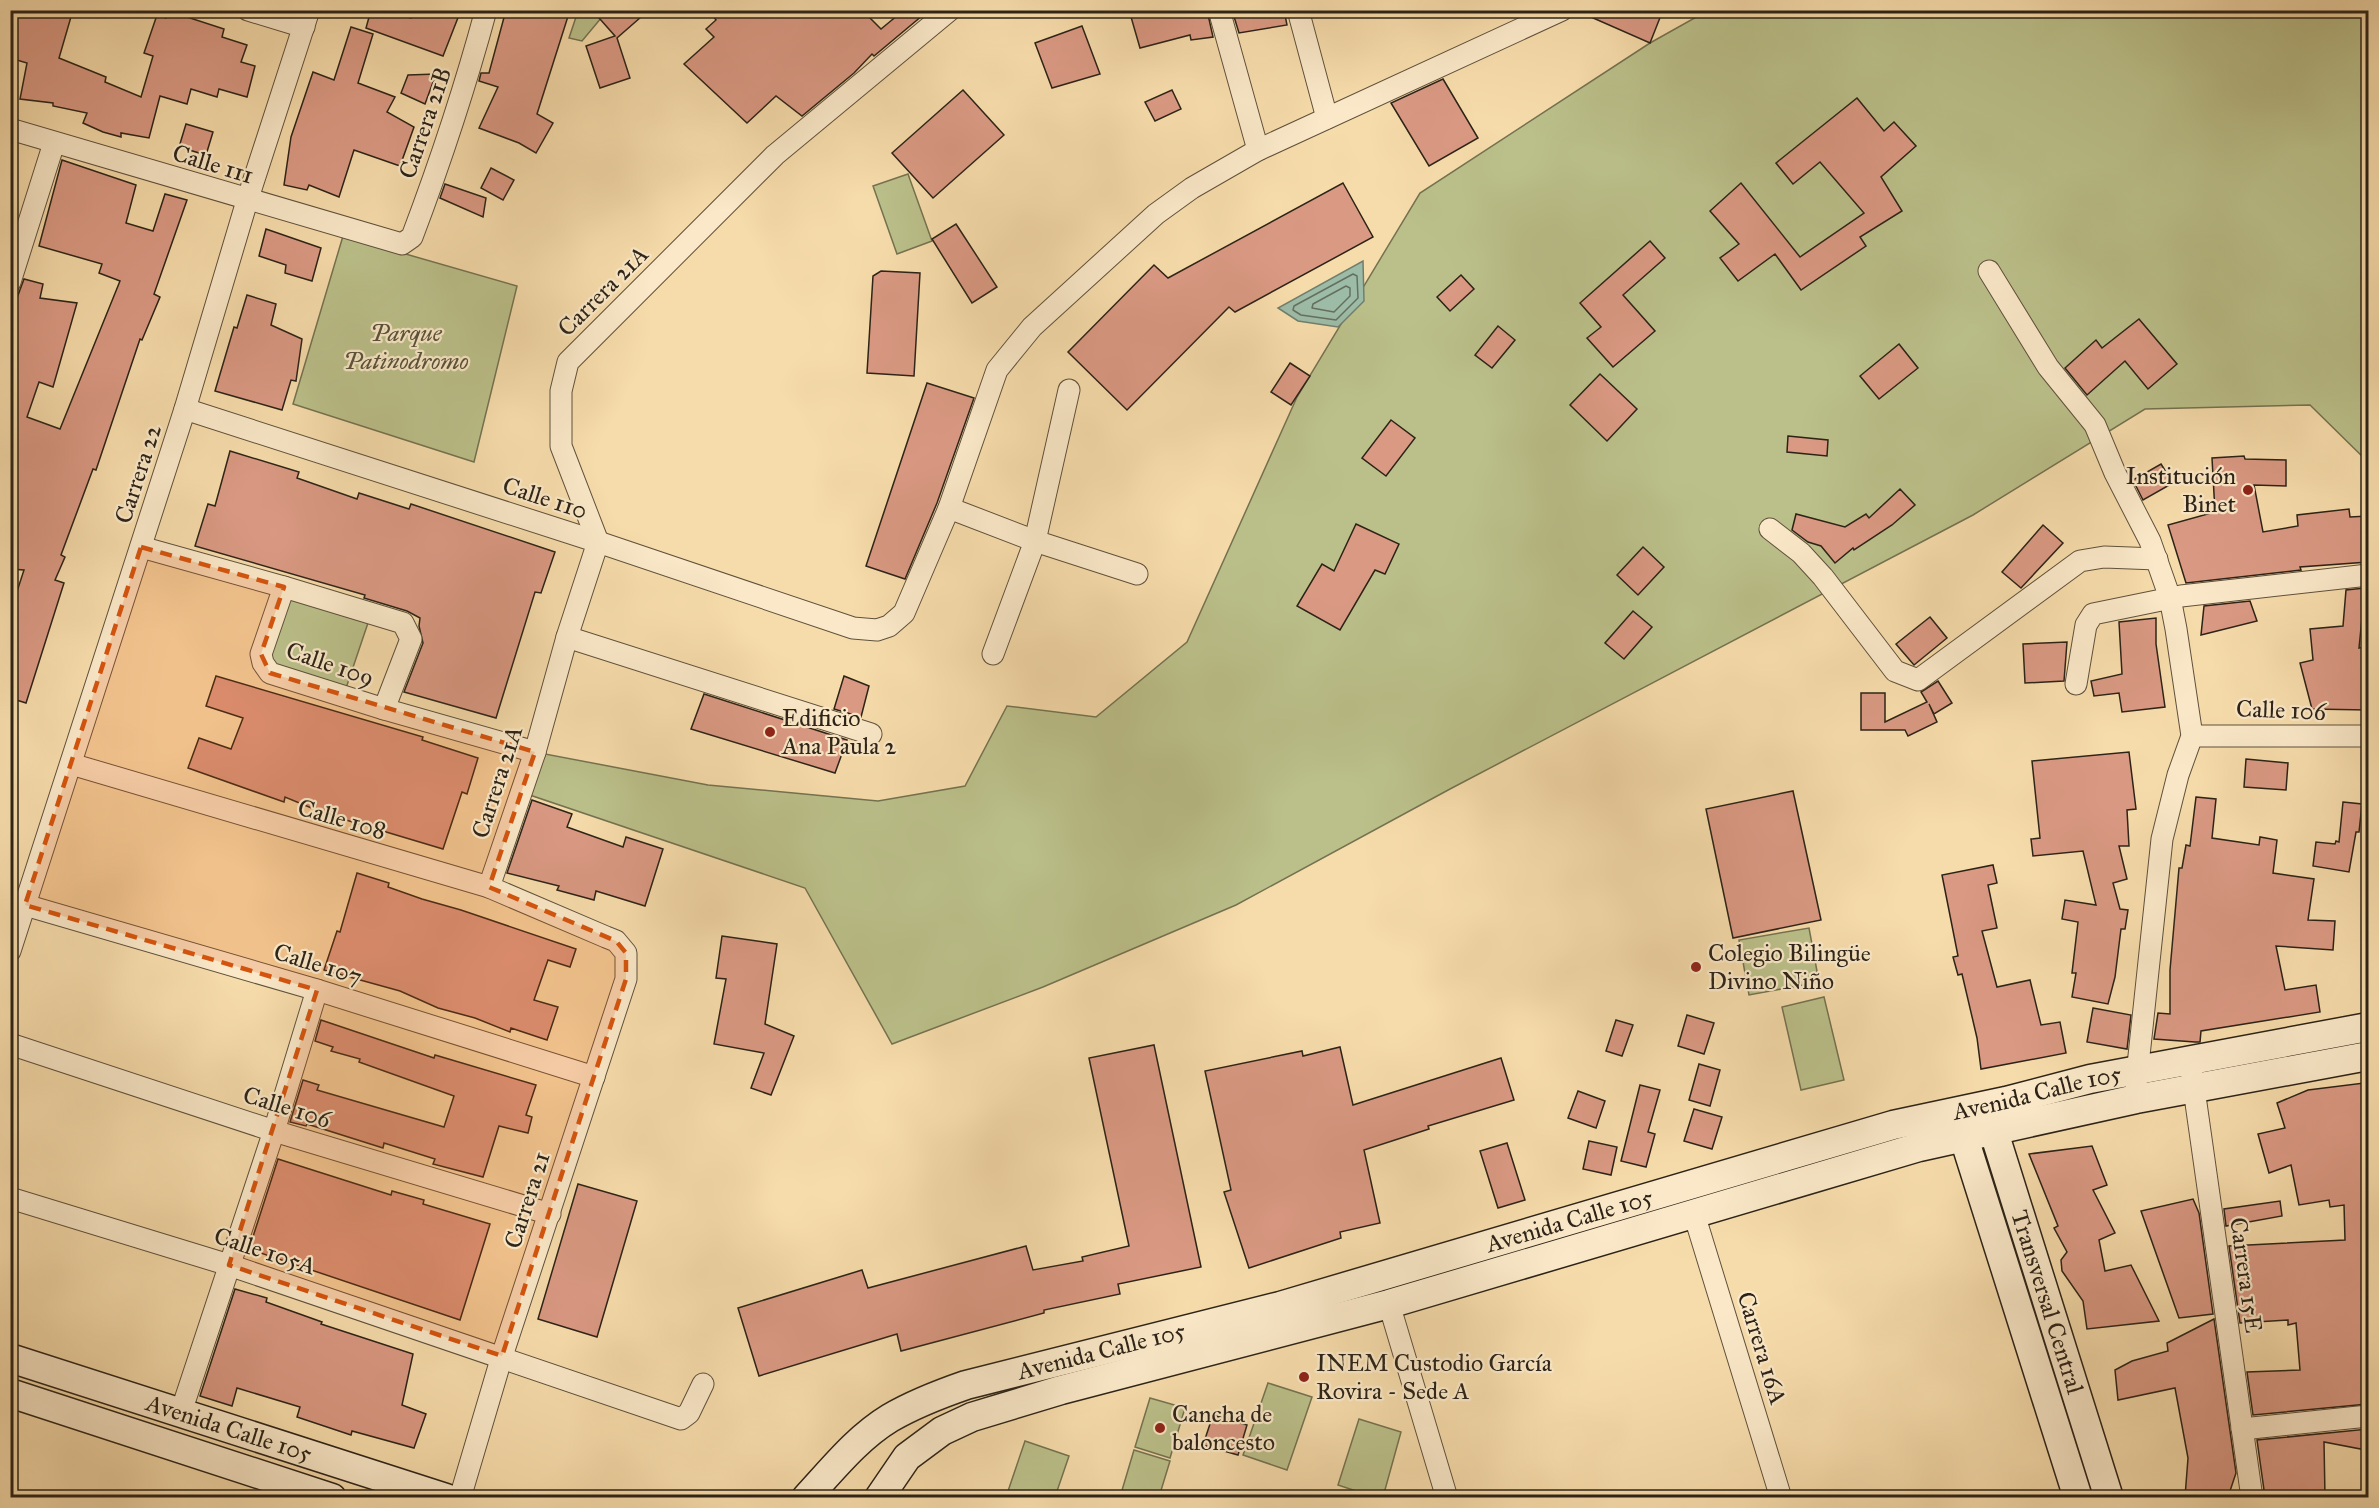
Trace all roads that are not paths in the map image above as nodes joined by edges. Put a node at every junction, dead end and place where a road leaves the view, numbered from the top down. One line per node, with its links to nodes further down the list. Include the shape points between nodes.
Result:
1 (248, 10): 7 (street)
2 (486, 10): 13 (street, Carrera 21B, via 438,168 412,237)
3 (950, 10): 21 (street, Carrera 21A, via 775,155 568,362 561,392 561,446)
4 (1219, 10): 11 (street)
5 (1298, 10): 8 (street)
6 (1562, 10): 8 (street)
7 (306, 19): 12 (street, Carrera 22)
8 (1327, 118): 11 (street)
9 (10, 129): 10 (street, Calle 111)
10 (54, 143): 12 (street, Calle 111); 15 (street)
11 (1258, 150): 18 (street, via 1156,214 1032,327 997,370)
12 (247, 201): 13 (street, Calle 111); 17 (street, Carrera 22)
13 (402, 244)
14 (1989, 271): 23 (street, via 2048,367 2095,425)
15 (10, 282)
16 (1069, 390): 20 (street)
17 (185, 409): 21 (street, Calle 110); 22 (street, Carrera 22)
18 (949, 508): 20 (street); 21 (street, Calle 110, via 904,613 889,626 877,630 853,628)
19 (1770, 529): 23 (street, via 1801,553 1823,577 1895,670 1918,680 2080,561 2104,557)
20 (1035, 541): 24 (street); 29 (street)
21 (598, 542): 28 (street, Carrera 21A)
22 (141, 546): 26 (street); 36 (street, Carrera 22)
23 (2157, 559): 27 (street)
24 (1137, 574)
25 (2368, 575): 27 (street)
26 (284, 587): 31 (street, Calle 109, via 261,654 270,673); 31 (street, via 403,623 411,639)
27 (2170, 598): 30 (street, via 2088,618); 33 (street)
28 (567, 637): 32 (street); 35 (street, Carrera 21A)
29 (993, 654)
30 (2076, 684)
31 (384, 709): 35 (street, Calle 109)
32 (871, 734)
33 (2192, 736): 34 (street, Calle 106); 46 (street, via 2162,839)
34 (2368, 736)
35 (535, 752): 37 (street, Carrera 21A)
36 (71, 764): 37 (street, Calle 108); 38 (street, Carrera 22)
37 (489, 887): 39 (street, Calle 108)
38 (25, 904): 40 (street, Carrera 22); 41 (street, Calle 107)
39 (596, 933): 47 (street, Carrera 21, via 616,941 626,953 626,979)
40 (10, 951)
41 (317, 990): 47 (street, Calle 107); 52 (street)
42 (2368, 1027): 45 (main road, Avenida Calle 105)
43 (10, 1044): 52 (street, Calle 106)
44 (2368, 1056): 48 (main road, Avenida Calle 105)
45 (2190, 1060): 46 (main road, Avenida Calle 105); 48 (street, Carrera 15E)
46 (2135, 1071): 49 (street); 50 (main road, Avenida Calle 105, via 2090,1079)
47 (594, 1077): 54 (street, Carrera 21)
48 (2193, 1089): 49 (main road, Avenida Calle 105); 64 (street, Carrera 15E)
49 (2136, 1100): 50 (main road, Avenida Calle 105)
50 (1990, 1118): 51 (main road, Avenida Calle 105); 73 (main road, Transversal Central)
51 (1959, 1124): 55 (main road, Avenida Calle 105, via 1893,1154); 68 (main road, Avenida Calle 105, via 1893,1125 1280,1306 966,1385 888,1419 857,1444); 72 (main road, Transversal Central)
52 (274, 1131): 54 (street, Calle 106); 56 (street)
53 (10, 1198): 56 (street, Calle 105A)
54 (550, 1214): 58 (street, Carrera 21)
55 (1694, 1214): 57 (main road, Avenida Calle 105); 71 (street, Carrera 16A)
56 (229, 1265): 58 (street, Calle 105A); 62 (street)
57 (1389, 1304): 69 (main road, Avenida Calle 105, via 972,1417 925,1441 896,1470); 70 (street)
58 (502, 1356): 60 (street, Calle 105A, via 681,1419 689,1413); 67 (street, Carrera 21)
59 (10, 1358): 62 (main road, Avenida Calle 105)
60 (703, 1384)
61 (10, 1393): 65 (main road, Avenida Calle 105)
62 (181, 1412): 66 (main road, Avenida Calle 105)
63 (2368, 1416): 64 (street)
64 (2242, 1429): 74 (street, Carrera 15E)
65 (332, 1497)
66 (446, 1497)
67 (460, 1497)
68 (806, 1497)
69 (879, 1497)
70 (1447, 1497)
71 (1781, 1497)
72 (2078, 1497)
73 (2109, 1497)
74 (2252, 1497)

